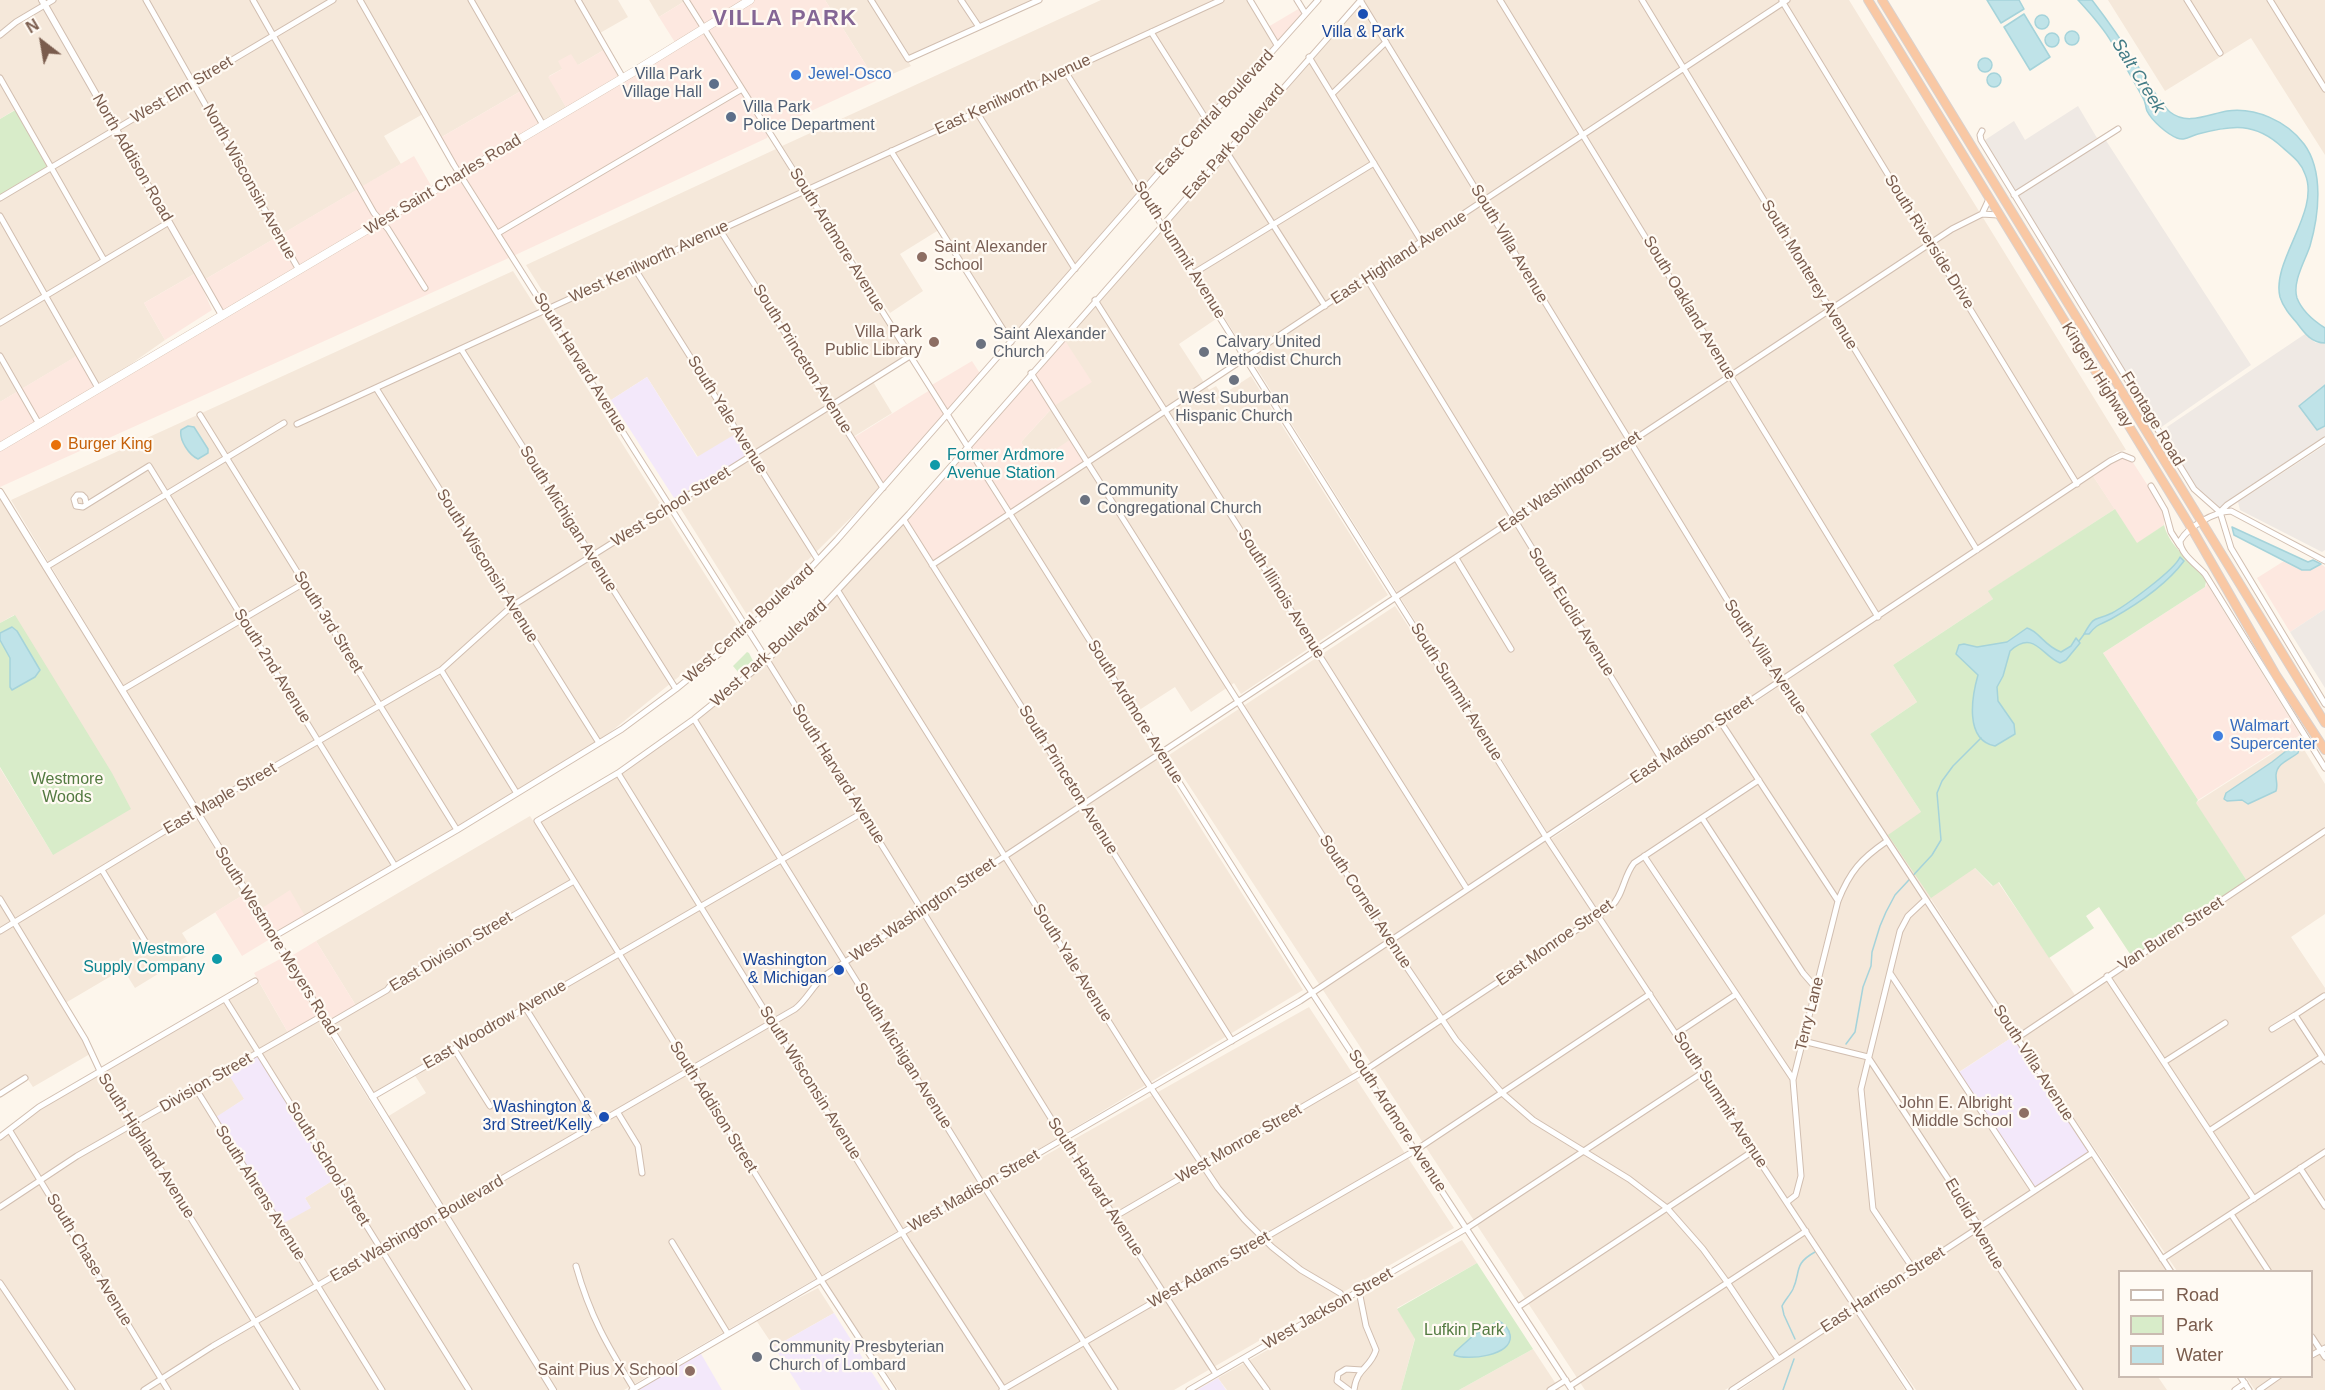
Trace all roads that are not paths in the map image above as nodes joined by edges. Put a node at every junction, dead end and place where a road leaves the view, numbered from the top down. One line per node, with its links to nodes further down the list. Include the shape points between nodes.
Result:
1 (53, 0): 25 (street)
2 (146, 0): 40 (street, North Wisconsin Avenue)
3 (253, 0): 31 (street)
4 (333, 0): 31 (street, West Elm Street)
5 (360, 0): 55 (street, South Harvard Avenue)
6 (471, 0): 46 (street)
7 (578, 0): 39 (street)
8 (686, 0): 28 (street, South Ardmore Avenue)
9 (750, 0): 28 (main road, West Saint Charles Road)
10 (871, 0): 27 (street, via 908,59)
11 (961, 0): 27 (street)
12 (1039, 0): 27 (street)
13 (1221, 0): 29 (street, East Kenilworth Avenue)
14 (1250, 0): 33 (street)
15 (1297, 0): 26 (street)
16 (1318, 0): 26 (street, East Central Boulevard)
17 (1360, 0): 32 (street, South Villa Avenue); 35 (street, East Park Boulevard)
18 (1500, 0): 50 (street, South Oakland Avenue)
19 (1642, 0): 36 (street, South Monterey Avenue)
20 (1868, 0): 60 (highway, Kingery Highway)
21 (1882, 0): 122 (highway, Kingery Highway)
22 (2187, 0): 34 (street)
23 (2270, 0): 42 (street)
24 (1784, 1): 36 (street, East Highland Avenue); 72 (street, South Riverside Drive)
25 (44, 3): 30 (street); 47 (street, North Addison Road)
26 (1305, 13): 33 (street, East Central Boulevard)
27 (979, 27)
28 (704, 29): 39 (main road, West Saint Charles Road); 41 (street, South Ardmore Avenue)
29 (1152, 32): 37 (street, East Kenilworth Avenue); 45 (street)
30 (0, 35)
31 (273, 36): 40 (street, West Elm Street); 65 (street)
32 (1386, 42): 43 (street); 61 (street, South Villa Avenue)
33 (1277, 45): 45 (street, East Central Boulevard)
34 (2220, 53)
35 (1309, 57): 43 (street); 52 (street, East Park Boulevard)
36 (1684, 69): 50 (street, East Highland Avenue); 84 (street, South Monterey Avenue)
37 (1065, 71): 44 (street, East Kenilworth Avenue); 57 (street, South Summit Avenue)
38 (0, 78): 54 (street)
39 (622, 78): 46 (main road, West Saint Charles Road)
40 (193, 83): 47 (street, West Elm Street); 76 (street, North Wisconsin Avenue)
41 (742, 89): 56 (street, South Ardmore Avenue); 70 (street)
42 (2325, 89)
43 (1332, 94): 53 (street)
44 (976, 111): 51 (street, East Kenilworth Avenue); 75 (street)
45 (1206, 119): 57 (street, East Central Boulevard)
46 (543, 125): 55 (main road, West Saint Charles Road)
47 (116, 129): 54 (street, West Elm Street); 66 (street, North Addison Road)
48 (2118, 129): 58 (street)
49 (1982, 131): 58 (street, Frontage Road, via 1981,140)
50 (1582, 136): 61 (street, East Highland Avenue); 93 (street, South Oakland Avenue)
51 (891, 151): 56 (street, East Kenilworth Avenue); 87 (street)
52 (1226, 151): 67 (street, East Park Boulevard); 68 (street)
53 (1374, 163): 68 (street); 71 (street)
54 (51, 168): 59 (street, West Elm Street); 73 (street)
55 (461, 174): 65 (main road, West Saint Charles Road); 70 (street, South Harvard Avenue)
56 (806, 190): 69 (street, West Kenilworth Avenue); 90 (street, South Ardmore Avenue)
57 (1142, 193): 67 (street, South Summit Avenue); 75 (street, East Central Boulevard)
58 (2014, 195): 118 (street, Frontage Road, via 2194,489)
59 (0, 198)
60 (1989, 199): 62 (street); 63 (highway, Kingery Highway)
61 (1483, 202): 71 (street, East Highland Avenue); 104 (street, South Villa Avenue)
62 (1982, 214): 63 (street); 72 (street, East Washington Street)
63 (1998, 215): 123 (highway, Kingery Highway)
64 (0, 216): 80 (street)
65 (381, 221): 76 (main road, West Saint Charles Road); 79 (street)
66 (169, 222): 73 (street); 85 (street, North Addison Road)
67 (1162, 224): 77 (street, South Summit Avenue); 81 (street, East Park Boulevard)
68 (1273, 225): 77 (street); 82 (street)
69 (720, 230): 74 (street, West Kenilworth Avenue); 96 (street, South Princeton Avenue)
70 (498, 233): 83 (street, South Harvard Avenue)
71 (1422, 242): 78 (street, East Highland Avenue)
72 (1930, 244): 84 (street, East Washington Street); 111 (street, South Riverside Drive)
73 (104, 260): 80 (street)
74 (635, 269): 83 (street, West Kenilworth Avenue); 107 (street, South Yale Avenue)
75 (1076, 269): 87 (street, East Central Boulevard)
76 (298, 270): 85 (main road, West Saint Charles Road)
77 (1194, 273): 91 (street, South Summit Avenue)
78 (1367, 279): 82 (street, East Highland Avenue); 120 (street, South Euclid Avenue)
79 (425, 288)
80 (45, 296): 86 (street); 94 (street)
81 (1095, 300): 92 (street, East Park Boulevard); 97 (street, South Illinois Avenue)
82 (1325, 306): 91 (street, East Highland Avenue)
83 (546, 309): 88 (street, West Kenilworth Avenue); 117 (street, South Harvard Avenue)
84 (1831, 310): 93 (street, East Washington Street); 125 (street, South Monterey Avenue)
85 (222, 315): 94 (main road, West Saint Charles Road)
86 (0, 323)
87 (1011, 342): 99 (street, East Central Boulevard)
88 (461, 349): 95 (street, West Kenilworth Avenue); 126 (street, South Michigan Avenue)
89 (0, 356): 101 (street)
90 (910, 356): 96 (street, West School Street); 99 (street, South Ardmore Avenue)
91 (1247, 358): 97 (street, East Highland Avenue); 134 (street, South Summit Avenue)
92 (1031, 373): 106 (street, East Park Boulevard); 110 (street, South Cornell Avenue)
93 (1731, 376): 104 (street, East Washington Street); 136 (street, South Oakland Avenue)
94 (99, 388): 101 (main road, West Saint Charles Road)
95 (376, 388): 102 (street, West Kenilworth Avenue); 135 (street, South Wisconsin Avenue)
96 (831, 405): 107 (street, West School Street); 113 (street, South Princeton Avenue)
97 (1165, 412): 110 (street, East Highland Avenue); 140 (street, South Illinois Avenue)
98 (200, 415): 108 (street, South 3rd Street)
99 (947, 416): 106 (street, South Ardmore Avenue); 113 (street, West Central Boulevard)
100 (284, 423): 108 (street)
101 (39, 424): 105 (main road, West Saint Charles Road)
102 (297, 424)
103 (2325, 440): 118 (street)
104 (1630, 442): 120 (street, East Washington Street); 143 (street, South Villa Avenue)
105 (0, 447)
106 (968, 448): 119 (street, South Ardmore Avenue); 121 (street, West Park Boulevard)
107 (752, 455): 117 (street, West School Street); 128 (street, South Yale Avenue)
108 (227, 459): 115 (street); 132 (street, South 3rd Street)
109 (2132, 459): 111 (street, East Madison Street, via 2122,455)
110 (1088, 463): 119 (street, East Highland Avenue); 146 (street, South Cornell Avenue)
111 (2077, 484): 125 (street, East Madison Street)
112 (2151, 486): 124 (street)
113 (883, 488): 128 (street, West Central Boulevard)
114 (0, 492): 131 (street, South Westmore Meyers Road)
115 (166, 495): 116 (street, South 2nd Avenue, via 149,466); 131 (street); 137 (street, South 2nd Avenue)
116 (86, 503)
117 (671, 507): 126 (street, West School Street); 138 (street, South Harvard Avenue)
118 (2220, 512): 122 (street); 129 (street, via 2231,511); 147 (street, via 2231,548)
119 (1010, 514): 130 (street, East Highland Avenue); 155 (street, South Ardmore Avenue)
120 (1514, 519): 127 (street, East Washington Street); 156 (street, South Euclid Avenue)
121 (903, 520): 130 (street, South Princeton Avenue); 133 (street, West Park Boulevard)
122 (2202, 522): 123 (street); 151 (highway, Kingery Highway)
123 (2192, 529): 124 (street, via 2183,536); 154 (highway, Kingery Highway, via 2276,675)
124 (2180, 546): 157 (street, via 2205,574)
125 (1977, 550): 136 (street, East Madison Street)
126 (592, 556): 135 (street, West School Street); 144 (street, South Michigan Avenue)
127 (1456, 558): 134 (street, East Washington Street); 139 (street)
128 (818, 561): 138 (street, West Central Boulevard)
129 (2325, 561)
130 (932, 565): 161 (street, South Princeton Avenue)
131 (46, 567): 145 (street, South Westmore Meyers Road)
132 (304, 583): 137 (street); 148 (street, South 3rd Street)
133 (838, 591): 141 (street, West Park Boulevard); 170 (street, South Yale Avenue)
134 (1397, 597): 140 (street, East Washington Street); 168 (street, South Summit Avenue)
135 (512, 606): 142 (street, West School Street); 153 (street, South Wisconsin Avenue)
136 (1878, 617): 143 (street, East Madison Street)
137 (243, 619): 145 (street); 152 (street, South 2nd Avenue)
138 (748, 629): 141 (street, South Harvard Avenue); 144 (street, West Central Boulevard)
139 (1511, 649)
140 (1316, 650): 146 (street, East Washington Street); 176 (street, South Illinois Avenue)
141 (767, 660): 149 (street, West Park Boulevard); 163 (street, South Harvard Avenue)
142 (441, 670): 148 (street, East Maple Street); 160 (street)
143 (1780, 682): 150 (street, East Madison Street); 169 (street, South Villa Avenue)
144 (676, 689): 153 (street, West Central Boulevard)
145 (122, 690): 162 (street, South Westmore Meyers Road)
146 (1239, 701): 155 (street, East Washington Street); 186 (street, South Cornell Avenue)
147 (2325, 704)
148 (379, 706): 152 (street, East Maple Street); 166 (street, South 3rd Street)
149 (694, 719): 158 (street, West Park Boulevard); 172 (street, South Michigan Avenue)
150 (1720, 721): 156 (street, East Madison Street); 159 (street)
151 (2325, 723)
152 (319, 742): 162 (street, East Maple Street); 173 (street, South 2nd Avenue)
153 (599, 743): 160 (street, West Central Boulevard)
154 (2325, 750)
155 (1160, 752): 161 (street, West Washington Street); 194 (street, South Ardmore Avenue)
156 (1662, 760): 168 (street, East Madison Street)
157 (2325, 768)
158 (618, 773): 165 (street, West Park Boulevard); 180 (street, South Wisconsin Avenue)
159 (1759, 780): 164 (street, East Monroe Street); 179 (street)
160 (516, 792): 166 (street, West Central Boulevard)
161 (1083, 804): 170 (street, West Washington Street); 209 (street, South Princeton Avenue)
162 (196, 812): 174 (street, East Maple Street); 185 (street, South Westmore Meyers Road)
163 (862, 813): 172 (street, East Woodrow Avenue); 181 (street, South Harvard Avenue)
164 (1702, 818): 171 (street, East Monroe Street); 193 (street)
165 (537, 821): 175 (street, South Addison Street)
166 (457, 830): 173 (street, West Central Boulevard)
167 (2325, 831): 191 (street, Van Buren Street)
168 (1546, 837): 176 (street, East Madison Street); 182 (street, South Summit Avenue)
169 (1887, 841): 178 (street, South Villa Avenue); 179 (street, Terry Lane, via 1858,864)
170 (1005, 856): 181 (street, West Washington Street); 222 (street, South Yale Avenue)
171 (1644, 856): 182 (street, East Monroe Street, via 1631,866 1616,902); 196 (street)
172 (781, 859): 180 (street, East Woodrow Avenue); 189 (street, South Michigan Avenue)
173 (395, 866): 185 (street, West Central Boulevard)
174 (102, 870): 183 (street, East Maple Street); 187 (street)
175 (574, 880): 188 (street, South Addison Street); 205 (street, East Division Street)
176 (1467, 889): 186 (street, East Madison Street)
177 (0, 899): 183 (street, South Highland Avenue)
178 (1926, 900): 190 (street, via 1908,916 1900,931); 208 (street, South Villa Avenue)
179 (1838, 901): 193 (street, Terry Lane)
180 (700, 906): 188 (street, East Woodrow Avenue); 203 (street, South Wisconsin Avenue)
181 (922, 910): 189 (street, West Washington Street); 234 (street, South Harvard Avenue)
182 (1599, 916): 195 (street, South Summit Avenue); 202 (street, East Monroe Street)
183 (14, 922): 184 (street, East Maple Street); 217 (street, South Highland Avenue, via 85,1039)
184 (0, 931)
185 (273, 937): 201 (street, South Westmore Meyers Road)
186 (1389, 941): 194 (street, East Madison Street); 202 (street, South Cornell Avenue)
187 (148, 946)
188 (619, 952): 199 (street, East Woodrow Avenue); 216 (street, South Addison Street)
189 (844, 962): 203 (street, West Washington Street, via 820,979 800,1006); 244 (street, South Michigan Avenue)
190 (1890, 973): 213 (street); 245 (street)
191 (2107, 976): 208 (street, Van Buren Street); 215 (street)
192 (255, 981): 198 (street)
193 (1816, 988): 210 (street, Terry Lane)
194 (1312, 992): 209 (street, West Madison Street); 218 (street, South Ardmore Avenue)
195 (1650, 994): 207 (street, South Summit Avenue); 224 (street, West Adams Street)
196 (1735, 994): 207 (street); 221 (street)
197 (2324, 996): 200 (street)
198 (225, 999): 212 (street, South School Street); 217 (street)
199 (525, 1007): 211 (street, East Woodrow Avenue); 229 (street)
200 (2295, 1015): 206 (street); 214 (street)
201 (322, 1016): 205 (street, South Westmore Meyers Road); 212 (street, Division Street)
202 (1442, 1020): 218 (street, East Monroe Street); 224 (street, South Cornell Avenue)
203 (772, 1022): 216 (street, West Washington Street); 257 (street, South Wisconsin Avenue)
204 (2224, 1023): 215 (street)
205 (327, 1025): 226 (street, South Westmore Meyers Road)
206 (2272, 1029)
207 (1676, 1034): 219 (street, South Summit Avenue)
208 (2017, 1038): 239 (street, South Villa Avenue)
209 (1232, 1041): 222 (street, West Madison Street)
210 (1803, 1041): 213 (street); 221 (street, Terry Lane)
211 (454, 1049): 226 (street, East Woodrow Avenue); 227 (street)
212 (258, 1053): 223 (street, Division Street); 260 (street, South School Street)
213 (1868, 1057): 255 (street, Euclid Avenue, via 1977,1223); 263 (street, via 1862,1089 1873,1209)
214 (2324, 1059): 232 (street)
215 (2164, 1062): 232 (street)
216 (691, 1070): 228 (street, East Washington Boulevard); 266 (street, South Addison Street)
217 (100, 1071): 230 (street, South Highland Avenue); 231 (street, via 39,1107)
218 (1364, 1071): 235 (street, South Ardmore Avenue); 240 (street, West Monroe Street)
219 (1702, 1073): 236 (street, South Summit Avenue); 237 (street, West Jackson Street)
220 (25, 1078): 225 (street)
221 (1793, 1080): 247 (street, Terry Lane, via 1801,1176 1796,1195)
222 (1151, 1088): 234 (street, West Madison Street); 240 (street, South Yale Avenue)
223 (196, 1089): 230 (street, Division Street); 269 (street, South Ahrens Avenue)
224 (1502, 1093): 235 (street, West Adams Street); 237 (street, South Cornell Avenue, via 1533,1120)
225 (0, 1094)
226 (372, 1097): 251 (street, South Westmore Meyers Road)
227 (490, 1106)
228 (618, 1113): 229 (street, East Washington Boulevard); 242 (street, via 640,1151)
229 (598, 1124): 251 (street, East Washington Boulevard)
230 (133, 1125): 243 (street, Division Street); 275 (street, South Highland Avenue)
231 (10, 1131): 233 (street); 243 (street, South Chase Avenue)
232 (2210, 1131): 246 (street)
233 (0, 1137)
234 (1063, 1138): 244 (street, West Madison Street); 253 (street, South Harvard Avenue)
235 (1416, 1150): 254 (street, South Ardmore Avenue); 258 (street, West Adams Street)
236 (1753, 1150): 247 (street, South Summit Avenue); 250 (street)
237 (1584, 1151): 250 (street, South Cornell Avenue); 254 (street, West Jackson Street)
238 (2325, 1152): 241 (street)
239 (2092, 1153): 245 (street, East Harrison Street); 261 (street, South Villa Avenue)
240 (1202, 1165): 253 (street, West Monroe Street); 258 (street, South Yale Avenue, via 1228,1201)
241 (2300, 1168): 246 (street); 248 (street)
242 (642, 1173)
243 (40, 1181): 249 (street, Division Street); 286 (street, South Chase Avenue)
244 (983, 1185): 257 (street, West Madison Street); 277 (street, South Michigan Avenue)
245 (2034, 1191): 255 (street, East Harrison Street)
246 (2254, 1199): 252 (street)
247 (1787, 1202): 256 (street, South Summit Avenue)
248 (2325, 1206)
249 (0, 1207)
250 (1667, 1208): 267 (street, South Cornell Avenue); 273 (street)
251 (442, 1213): 260 (street, East Washington Boulevard); 297 (street, South Westmore Meyers Road)
252 (2231, 1214): 261 (street); 265 (street)
253 (1114, 1217): 271 (street, South Harvard Avenue)
254 (1467, 1228): 270 (street, West Jackson Street); 273 (street, South Ardmore Avenue)
255 (1977, 1229): 263 (street, East Harrison Street); 308 (street, Euclid Avenue)
256 (1806, 1231): 267 (street); 274 (street, South Summit Avenue)
257 (902, 1232): 266 (street, West Madison Street); 299 (street, South Wisconsin Avenue)
258 (1264, 1239): 271 (street, West Adams Street); 272 (street, South Yale Avenue)
259 (672, 1242): 276 (street)
260 (380, 1250): 269 (street, East Washington Boulevard); 296 (street, South School Street)
261 (2162, 1259): 264 (street, South Villa Avenue)
262 (576, 1266): 290 (street, via 595,1323)
263 (1914, 1270): 274 (street, East Harrison Street)
264 (2169, 1270)
265 (2268, 1270)
266 (821, 1280): 276 (street, West Madison Street); 298 (street, South Addison Street)
267 (1727, 1282): 281 (street, South Cornell Avenue); 289 (street)
268 (0, 1283): 291 (street)
269 (318, 1286): 275 (street, East Washington Boulevard); 295 (street, South Ahrens Avenue)
270 (1359, 1291): 272 (street, West Jackson Street); 282 (street, via 1376,1350)
271 (1165, 1296): 277 (street, West Adams Street); 283 (street, South Harvard Avenue)
272 (1345, 1299): 280 (street, West Jackson Street)
273 (1518, 1307): 287 (street, South Ardmore Avenue)
274 (1856, 1307): 281 (street, East Harrison Street); 307 (street, South Summit Avenue)
275 (255, 1321): 286 (street, East Washington Boulevard); 294 (street, South Highland Avenue)
276 (728, 1334): 290 (street)
277 (1084, 1342): 299 (street, West Adams Street); 300 (street, South Michigan Avenue)
278 (2322, 1349): 279 (street)
279 (2325, 1357)
280 (1244, 1358): 283 (street, West Jackson Street); 302 (street)
281 (1778, 1359): 306 (street, East Harrison Street)
282 (1362, 1370): 303 (street, via 1346,1369 1338,1374 1337,1381); 304 (street)
283 (1216, 1374): 301 (street, West Jackson Street)
284 (2241, 1378): 288 (street)
285 (2278, 1378): 311 (street)
286 (161, 1379): 292 (street, East Washington Boulevard); 293 (street, South Chase Avenue)
287 (1566, 1380): 289 (street, South Ardmore Avenue); 305 (street)
288 (2245, 1383): 309 (street); 310 (street)
289 (1571, 1388)
290 (633, 1389)
291 (72, 1390)
292 (144, 1390)
293 (168, 1390)
294 (297, 1390)
295 (382, 1390)
296 (470, 1390)
297 (553, 1390)
298 (893, 1390)
299 (1003, 1390)
300 (1115, 1390)
301 (1189, 1390)
302 (1267, 1390)
303 (1349, 1390)
304 (1354, 1390)
305 (1550, 1390)
306 (1732, 1390)
307 (1910, 1390)
308 (2080, 1390)
309 (2235, 1390)
310 (2249, 1390)
311 (2259, 1390)

